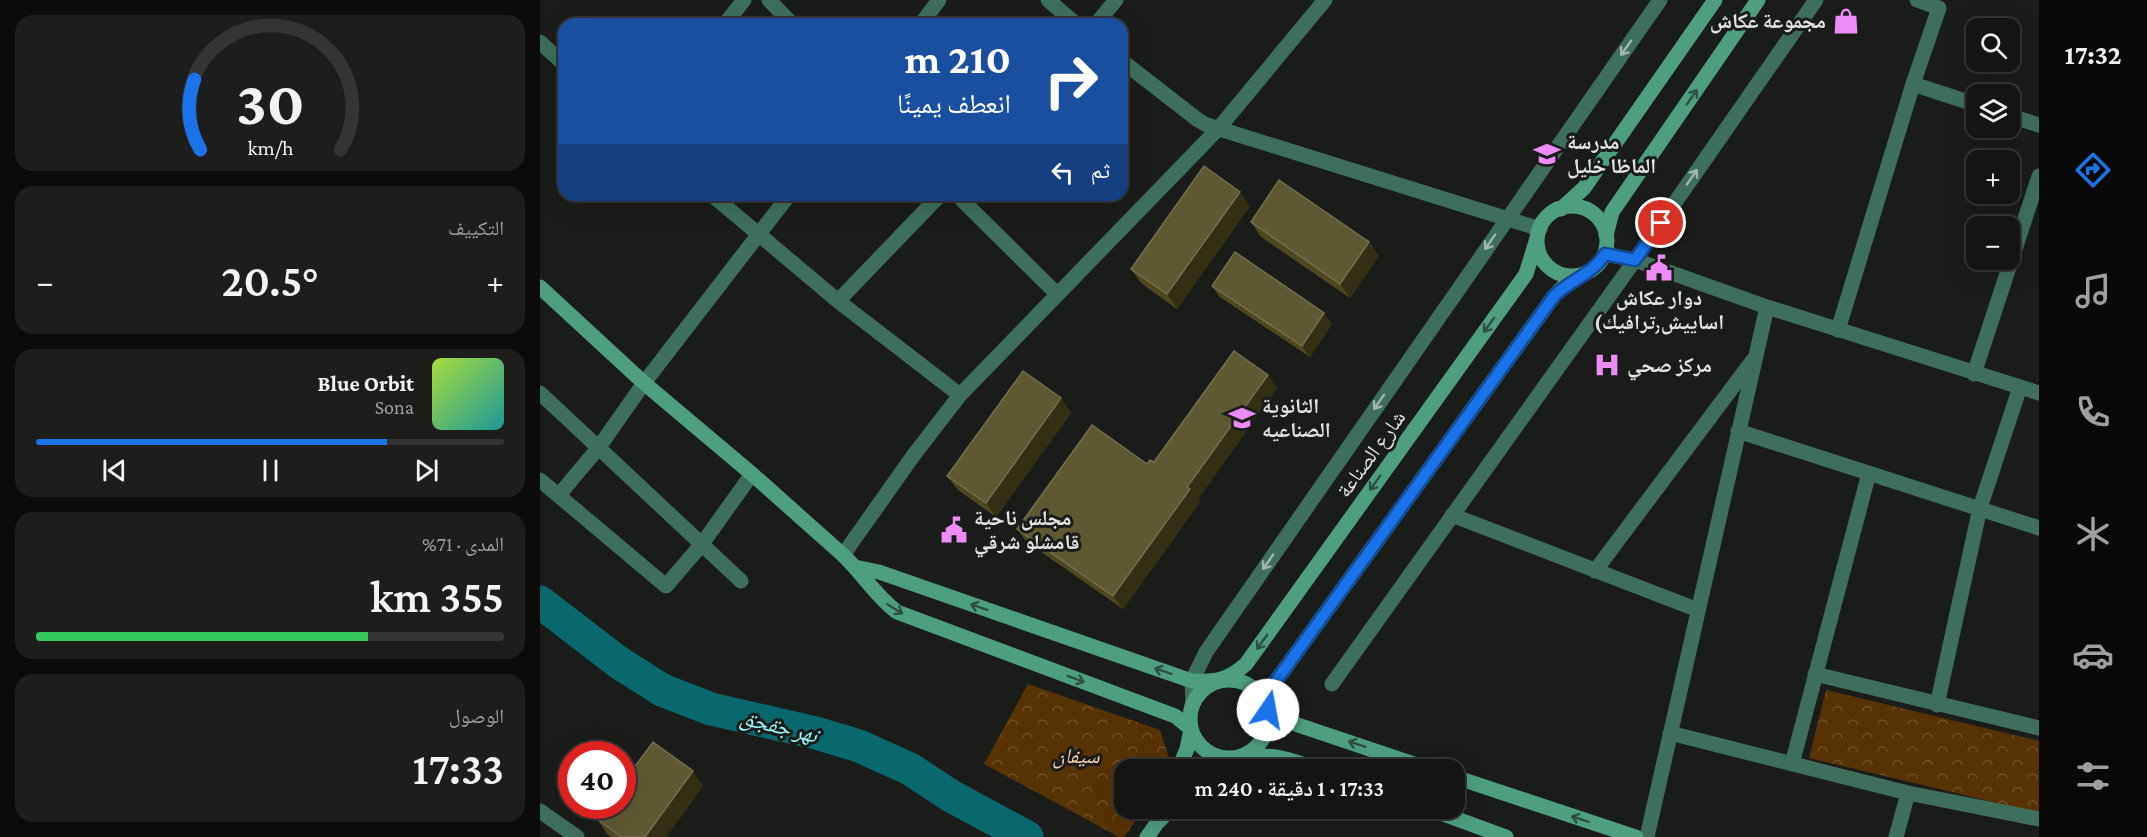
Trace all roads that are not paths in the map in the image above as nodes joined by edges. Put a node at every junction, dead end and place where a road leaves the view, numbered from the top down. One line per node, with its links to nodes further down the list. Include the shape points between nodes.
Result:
1 (744, 0): 12 (street)
2 (770, 0): 13 (street)
3 (939, 0): 14 (street)
4 (1048, 0): 15 (street)
5 (1116, 0): 16 (street)
6 (1325, 0): 24 (street)
7 (1659, 0): 31 (street, one-way to 31)
8 (1715, 0): 30 (street, via 1584,188)
9 (1758, 0): 34 (street, one-way to 9, via 1612,212)
10 (1816, 0): 36 (street, one-way to 10)
11 (1917, 0): 20 (street, via 1939,8)
12 (729, 18)
13 (786, 18)
14 (926, 18)
15 (1069, 18)
16 (1101, 18)
17 (540, 42): 18 (street)
18 (558, 58)
19 (1128, 66): 24 (street, via 1198,120)
20 (1913, 84): 21 (street); 42 (street)
21 (1966, 101)
22 (2020, 119): 23 (street)
23 (2039, 125)
24 (1218, 129): 31 (street); 39 (street)
25 (2039, 176): 44 (street)
26 (719, 201): 33 (street)
27 (784, 201): 33 (street)
28 (933, 201): 40 (street)
29 (963, 201): 39 (street)
30 (1561, 209): 32 (street, via 1545,220); 34 (street, via 1590,211 1603,225)
31 (1508, 218): 32 (street); 66 (street, one-way to 66, via 1206,652)
32 (1538, 233): 37 (street, via 1541,258 1555,272); 67 (street, شارع الصناعة, one-way to 67, via 1532,261 1512,294 1246,664)
33 (758, 235): 40 (street); 45 (street)
34 (1606, 235): 35 (street)
35 (1605, 254): 36 (street); 37 (street, via 1592,270)
36 (1635, 260): 41 (street); 57 (street)
37 (1583, 274): 69 (street, via 1554,296)
38 (540, 287): 45 (street)
39 (1057, 294): 49 (street)
40 (838, 301): 49 (street)
41 (1767, 307): 42 (street); 43 (street)
42 (1838, 330): 44 (street)
43 (1756, 355): 50 (street); 62 (street)
44 (1974, 374): 46 (street)
45 (644, 383): 51 (street); 53 (street)
46 (2020, 387): 48 (street); 56 (street)
47 (540, 393): 51 (street)
48 (2039, 393)
49 (960, 395): 60 (street)
50 (1738, 431): 52 (street); 64 (street)
51 (598, 447): 55 (street); 59 (street)
52 (1869, 473): 56 (street); 65 (street)
53 (752, 474): 59 (street); 60 (street)
54 (540, 480): 55 (street)
55 (559, 495): 59 (street, via 666,586)
56 (1980, 508): 58 (street); 71 (street)
57 (1452, 515): 62 (street); 68 (street)
58 (2039, 528)
59 (702, 544): 63 (street)
60 (843, 555): 61 (street)
61 (855, 567): 66 (street, one-way to 61); 73 (street, one-way to 73, via 881,600 897,612 1167,712)
62 (1595, 570): 64 (street)
63 (741, 581)
64 (1698, 610): 74 (street)
65 (1815, 674): 71 (street); 79 (street)
66 (1192, 681): 67 (street); 70 (street)
67 (1220, 681): 69 (street, via 1245,683); 70 (street, via 1204,689)
68 (1332, 684)
69 (1263, 699): 75 (street, via 1269,716 1266,734 1255,749); 78 (street, one-way to 69, via 1298,725)
70 (1193, 704): 73 (street)
71 (1937, 705): 72 (street)
72 (2039, 728)
73 (1191, 729): 75 (street, via 1204,750 1214,756); 76 (street)
74 (1670, 733): 79 (street); 90 (street)
75 (1235, 758): 77 (street, via 1260,755)
76 (1183, 759)
77 (1285, 759)
78 (1399, 759)
79 (1792, 764): 81 (street)
80 (1465, 780): 89 (street, one-way to 80)
81 (1908, 793): 85 (street); 91 (street)
82 (540, 811): 86 (street)
83 (1157, 819): 87 (street)
84 (1457, 819): 88 (street)
85 (2039, 819)
86 (577, 837)
87 (1147, 837)
88 (1506, 837)
89 (1636, 837)
90 (1647, 837)
91 (1896, 837)

